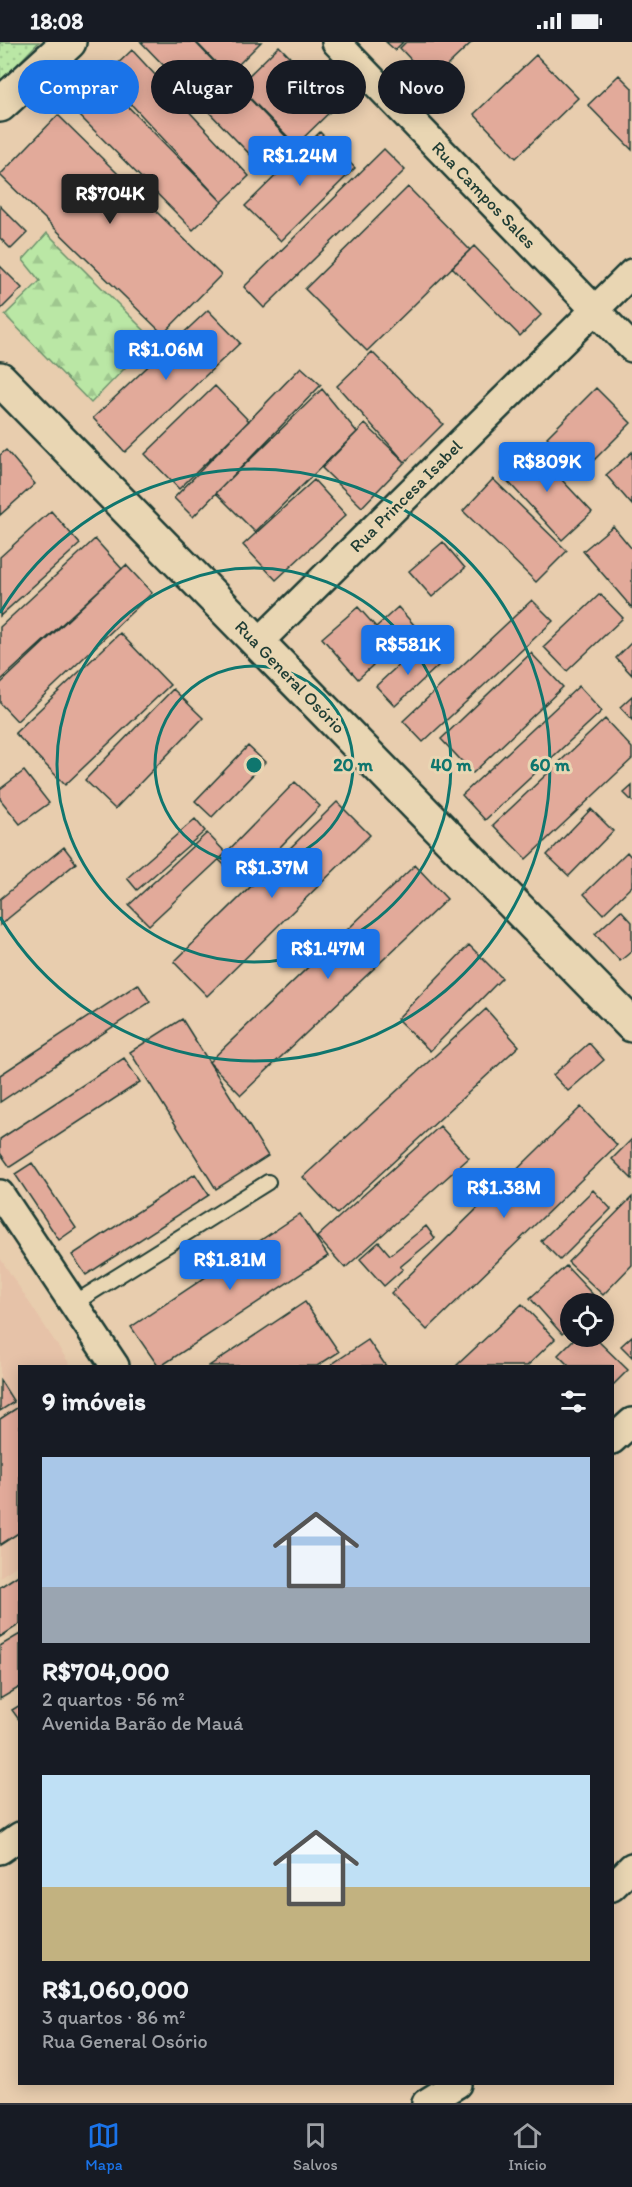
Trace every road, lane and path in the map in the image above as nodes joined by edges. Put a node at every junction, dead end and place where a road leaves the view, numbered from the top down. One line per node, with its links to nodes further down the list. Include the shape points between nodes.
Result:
1 (69, 42): 3 (main road)
2 (336, 42): 5 (street, Rua Campos Sales)
3 (0, 105)
4 (632, 273): 5 (street, Rua Princesa Isabel)
5 (594, 310): 6 (street, Rua Campos Sales); 8 (street, Rua Princesa Isabel)
6 (632, 348)
7 (0, 379): 8 (main road, Rua General Osório)
8 (258, 643): 9 (main road, Rua General Osório)
9 (632, 1025)
10 (268, 1182): 12 (lane)
11 (0, 1194): 12 (street)
12 (73, 1304): 13 (street)
13 (114, 1365)
14 (632, 1422): 15 (street)
15 (614, 1438)
16 (18, 1837): 17 (street)
17 (0, 1850)
18 (632, 1867): 19 (street)
19 (614, 1885)
20 (455, 2085): 21 (street)
21 (426, 2103)

